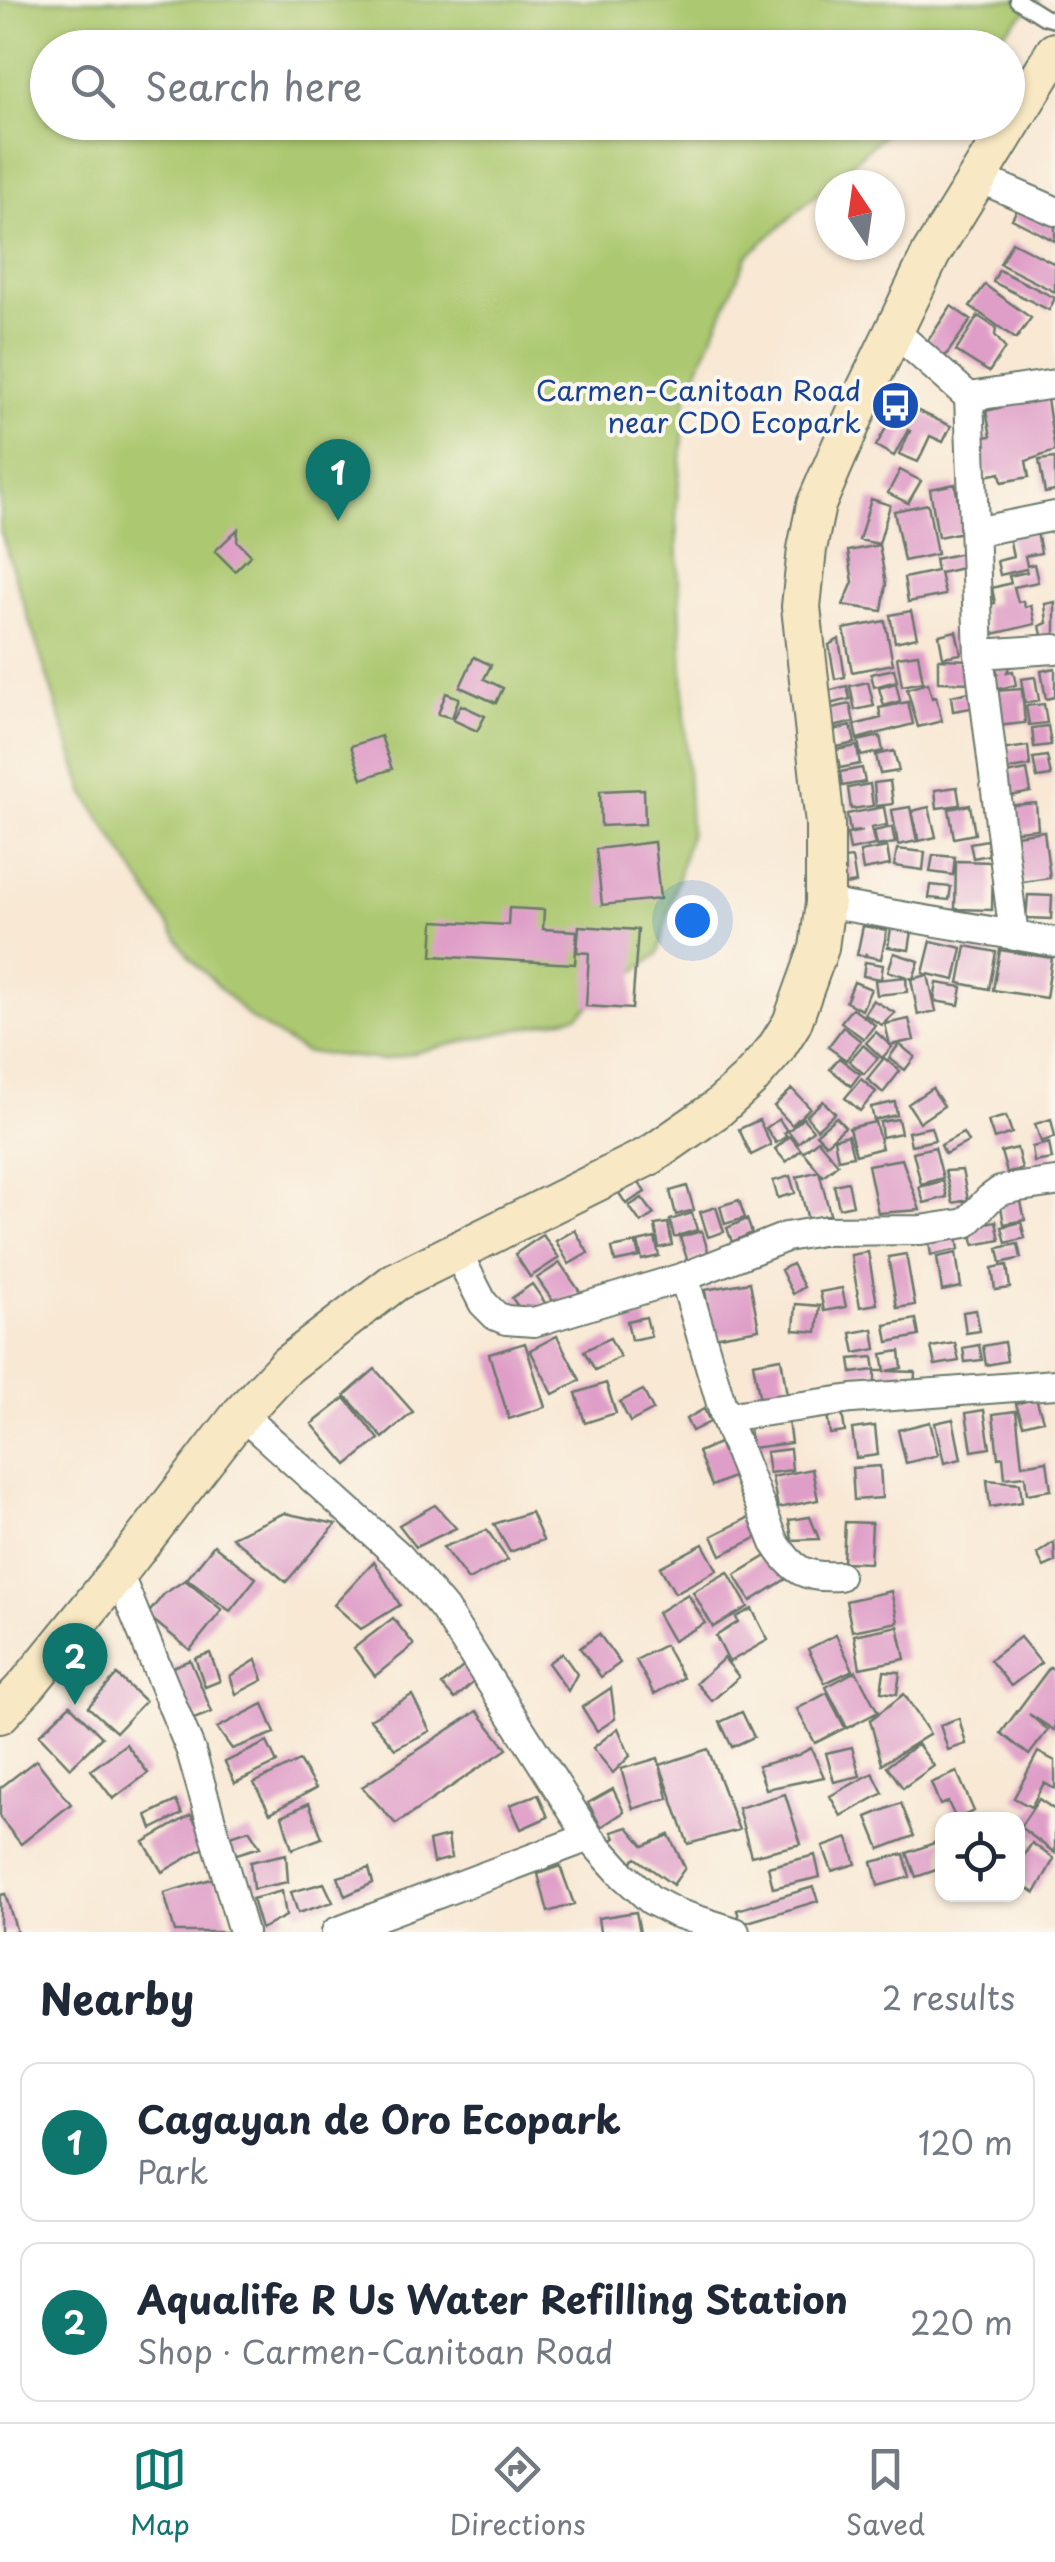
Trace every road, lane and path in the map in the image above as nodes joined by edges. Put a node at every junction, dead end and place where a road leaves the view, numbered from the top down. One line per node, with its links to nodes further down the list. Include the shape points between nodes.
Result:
1 (1017, 0): 2 (lane)
2 (1055, 20)
3 (1055, 52): 4 (main road)
4 (1025, 101)
5 (1001, 140): 6 (main road)
6 (978, 178): 7 (street); 8 (main road)
7 (1055, 211)
8 (894, 331): 10 (street); 15 (main road, via 816,505 807,549 801,607 824,824)
9 (1055, 384): 10 (street)
10 (969, 397): 12 (street)
11 (1055, 516): 12 (street)
12 (975, 532): 14 (street)
13 (1055, 650): 14 (street)
14 (980, 654): 16 (street)
15 (824, 904): 16 (street); 19 (main road, via 819,948 792,1023 749,1080 652,1155)
16 (1014, 936): 17 (street)
17 (1055, 942)
18 (1055, 1182): 20 (street, via 1000,1192 966,1224 786,1237)
19 (456, 1250): 20 (street, via 484,1303 496,1316 519,1322); 22 (main road, via 395,1282 326,1333)
20 (684, 1277): 23 (street)
21 (1055, 1384): 23 (street, via 852,1399)
22 (242, 1414): 24 (main road); 27 (street, via 400,1556 444,1609)
23 (725, 1417): 25 (street, via 785,1558 815,1578)
24 (118, 1573): 26 (main road); 29 (street, via 191,1752)
25 (838, 1576)
26 (0, 1714)
27 (590, 1837): 28 (street); 30 (street, via 651,1900)
28 (342, 1931)
29 (243, 1932)
30 (735, 1932)

